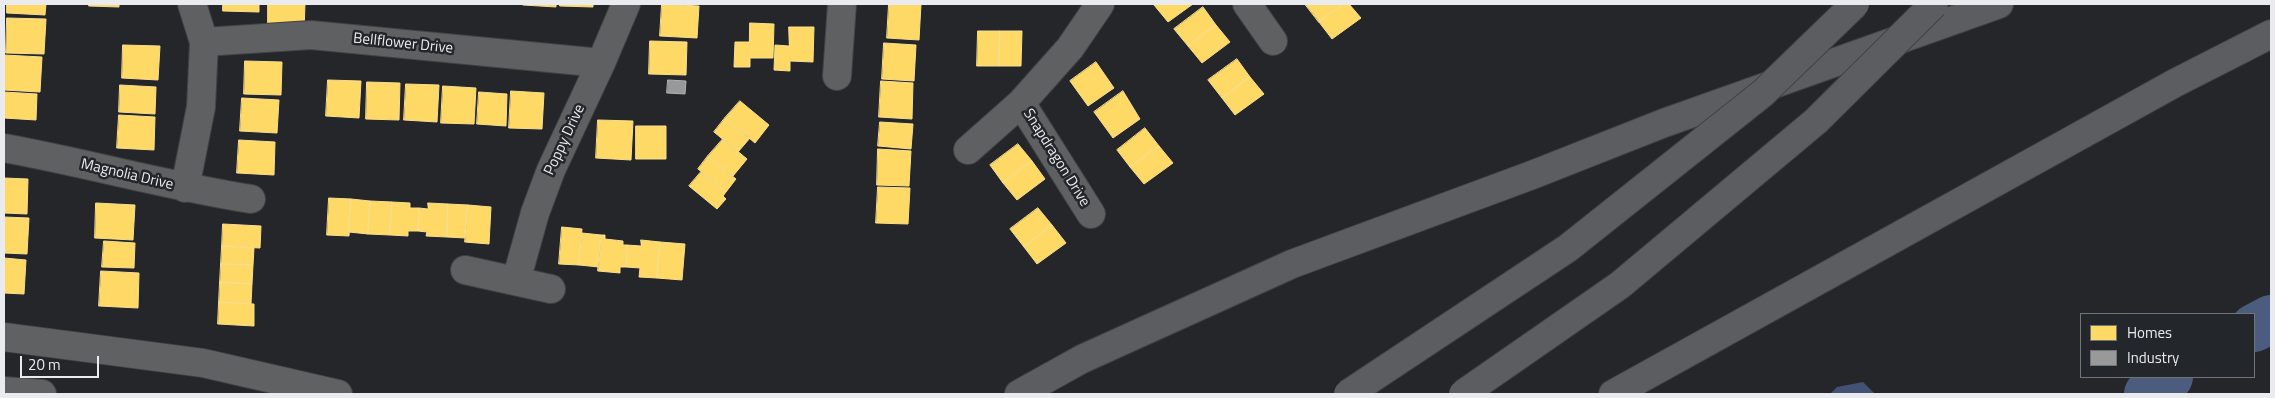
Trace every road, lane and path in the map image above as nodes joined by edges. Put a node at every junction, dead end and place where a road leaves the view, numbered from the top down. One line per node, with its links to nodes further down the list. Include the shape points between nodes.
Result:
1 (192, 4): 11 (street)
2 (626, 4): 12 (street, Poppy Drive)
3 (842, 4): 13 (street)
4 (1100, 4): 14 (street, Snapdragon Drive, via 1070,48)
5 (1249, 4): 10 (street)
6 (1855, 4): 28 (highway, bridge, via 1762,93 1568,248)
7 (1934, 4): 29 (highway, bridge, via 1816,121 1620,285)
8 (1999, 4): 27 (highway, bridge, via 1664,123 1292,264 1082,359)
9 (2271, 34): 30 (highway, via 2175,83)
10 (1272, 41)
11 (204, 42): 12 (street, Bellflower Drive, via 311,35); 17 (street, via 201,107)
12 (601, 63): 21 (street, Poppy Drive, via 551,170 532,222)
13 (838, 76)
14 (1021, 103): 16 (street, Snapdragon Drive); 19 (street, Snapdragon Drive)
15 (4, 148): 17 (street, Magnolia Drive)
16 (968, 150)
17 (185, 188): 18 (street, Magnolia Drive)
18 (251, 199)
19 (1091, 214)
20 (465, 270): 21 (street)
21 (516, 282): 22 (street)
22 (551, 289)
23 (4, 337): 26 (main road, via 204,363)
24 (4, 390): 25 (main road)
25 (42, 394)
26 (338, 394)
27 (1019, 394)
28 (1348, 394)
29 (1463, 394)
30 (1613, 394)

